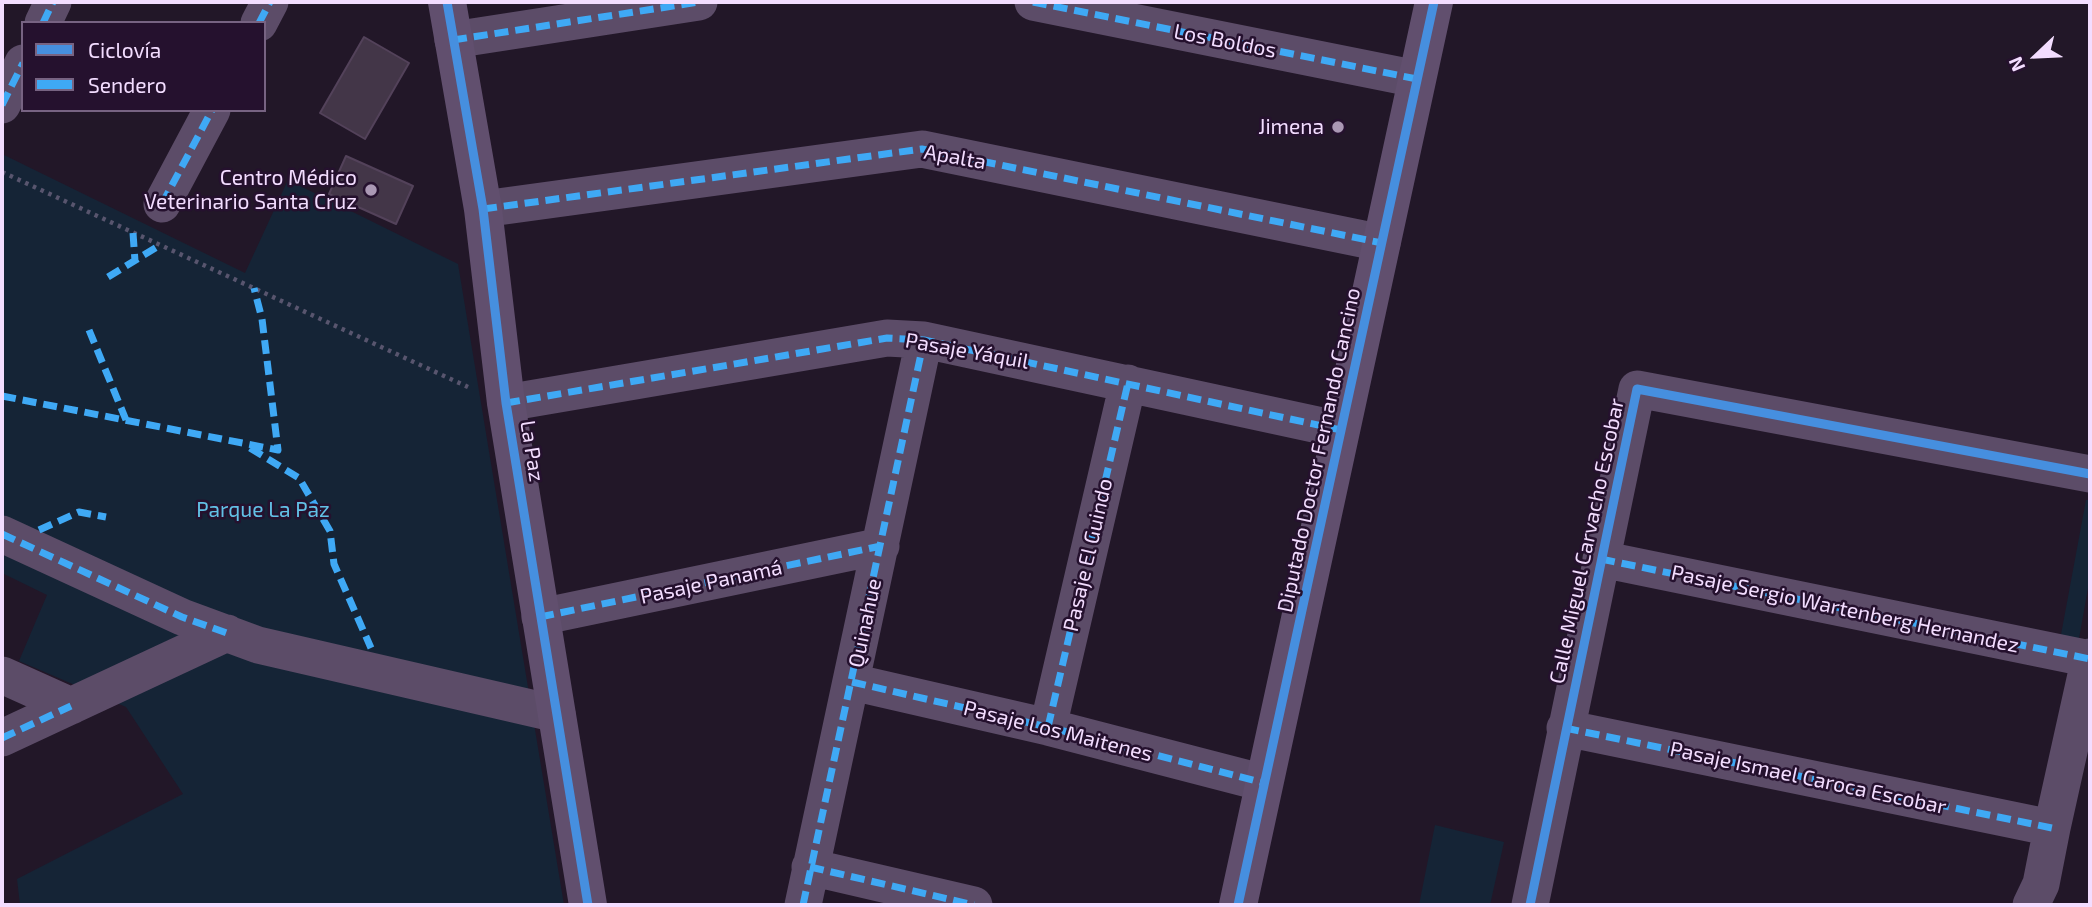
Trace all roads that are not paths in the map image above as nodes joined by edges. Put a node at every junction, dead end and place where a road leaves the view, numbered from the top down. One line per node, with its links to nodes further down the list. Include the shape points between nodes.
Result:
1 (53, 2): 7 (street)
2 (270, 2): 8 (street)
3 (447, 2): 9 (street, La Paz)
4 (699, 2): 9 (street)
5 (1033, 2): 11 (street, Los Boldos)
6 (1434, 2): 11 (street, Diputado Doctor Fernando Cancino)
7 (44, 21)
8 (260, 21)
9 (453, 40): 15 (street, La Paz)
10 (21, 67): 12 (street)
11 (1418, 79): 16 (street, Diputado Doctor Fernando Cancino)
12 (2, 105)
13 (211, 112): 14 (street)
14 (162, 204)
15 (483, 209): 16 (street, Apalta, via 922,149); 19 (street, La Paz)
16 (1382, 243): 20 (street, Diputado Doctor Fernando Cancino)
17 (924, 340): 18 (street, Pasaje Yáquil); 19 (street, Pasaje Yáquil, via 887,338); 23 (street, Quinahue)
18 (1128, 383): 20 (street, Pasaje Yáquil); 32 (street, Pasaje El Guindo)
19 (489, 396): 25 (street, La Paz)
20 (1341, 430): 35 (street, Diputado Doctor Fernando Cancino)
21 (2090, 474): 24 (street, Calle Miguel Carvacho Escobar, via 1637,389)
22 (2, 534): 26 (street)
23 (881, 546): 25 (street, Pasaje Panamá); 29 (street, Quinahue)
24 (1601, 559): 27 (street, Pasaje Sergio Wartenberg Hernandez); 33 (street, Calle Miguel Carvacho Escobar)
25 (540, 617): 31 (street, La Paz)
26 (226, 633): 30 (street); 31 (street, via 258,645)
27 (2090, 658): 36 (street)
28 (2, 675): 30 (street)
29 (852, 682): 32 (street, Pasaje Los Maitenes); 37 (street, Quinahue)
30 (71, 706): 34 (street)
31 (557, 714): 38 (street, La Paz)
32 (1048, 727): 35 (street, Pasaje Los Maitenes)
33 (1565, 728): 36 (street, Pasaje Ismael Caroca Escobar); 42 (street, Calle Miguel Carvacho Escobar)
34 (2, 738)
35 (1264, 783): 41 (street, Diputado Doctor Fernando Cancino)
36 (2052, 828): 43 (street, via 2041,884)
37 (810, 867): 39 (street, Quinahue); 40 (street)
38 (588, 905)
39 (803, 905)
40 (974, 905)
41 (1238, 905)
42 (1530, 905)
43 (2031, 905)

